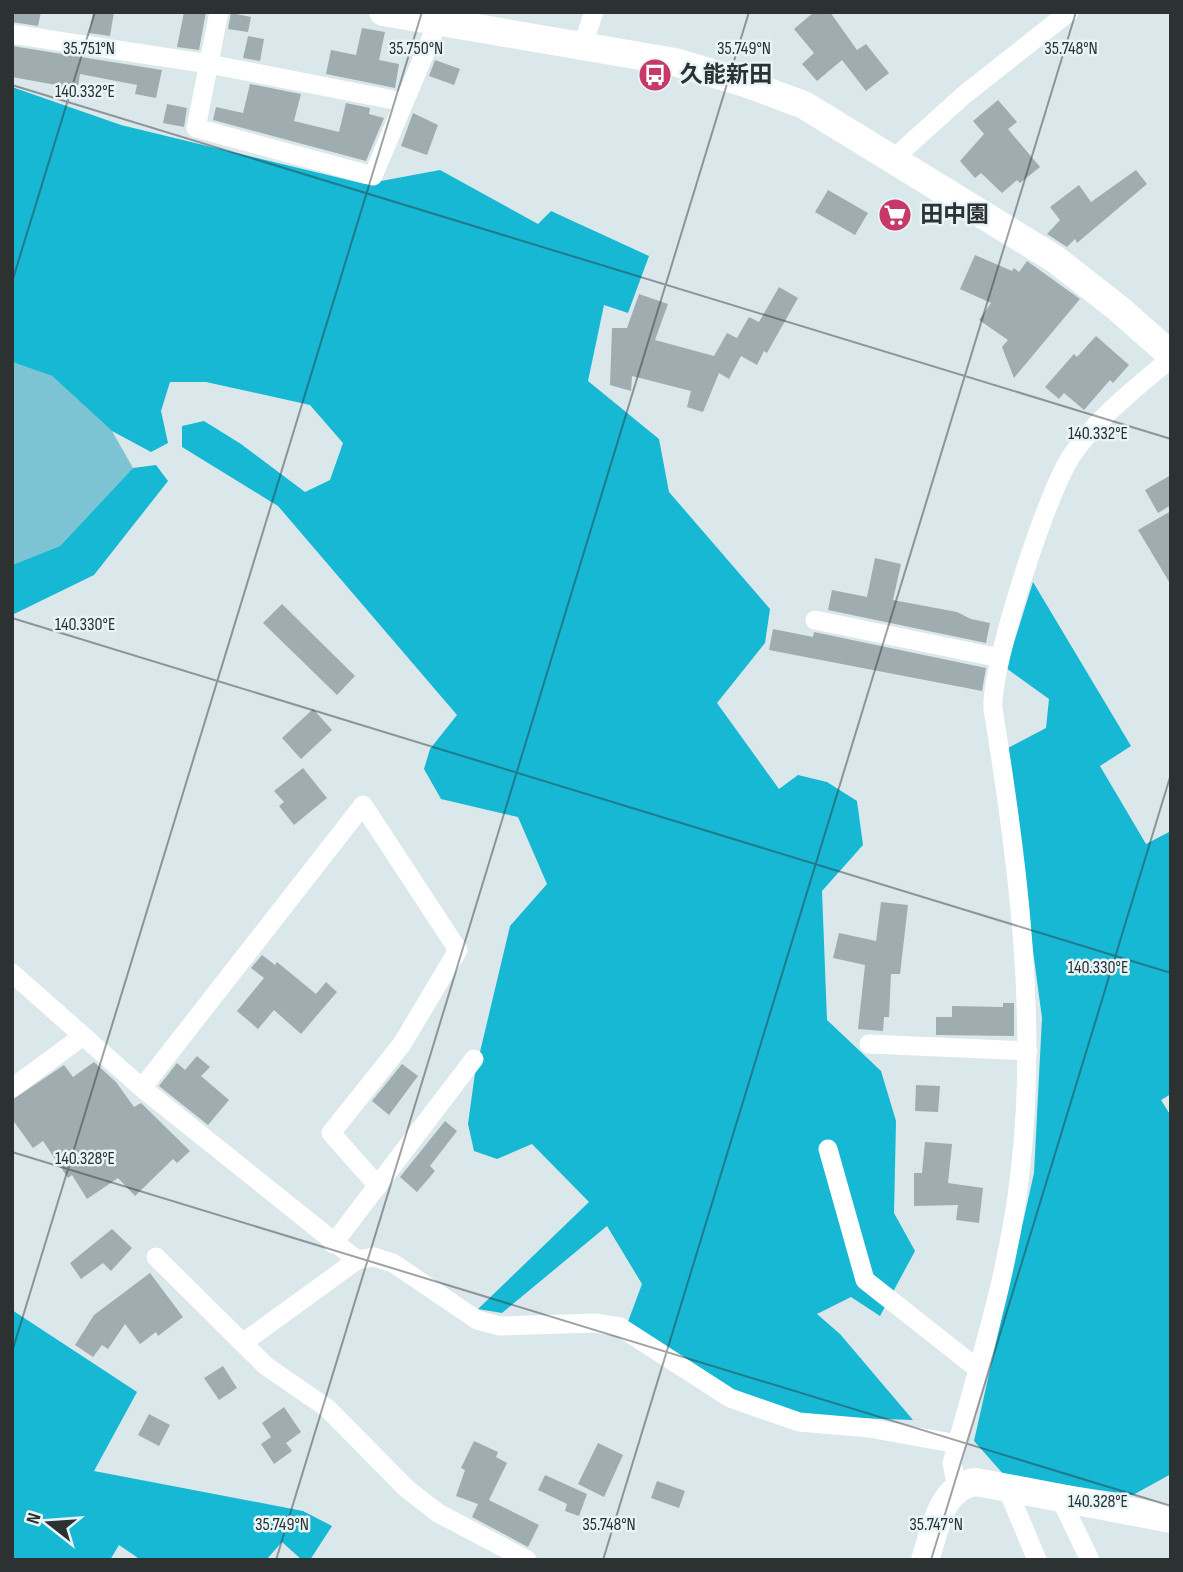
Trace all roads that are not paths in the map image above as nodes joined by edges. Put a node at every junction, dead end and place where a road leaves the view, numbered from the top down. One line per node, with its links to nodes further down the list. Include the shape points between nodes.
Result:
1 (219, 12): 8 (street)
2 (383, 12): 5 (street)
3 (594, 12): 7 (street)
4 (1069, 12): 10 (street, via 964,95)
5 (438, 22): 7 (street); 9 (street)
6 (12, 34): 8 (street)
7 (582, 47): 10 (street, via 675,62 745,83 804,105)
8 (209, 64): 9 (street); 9 (street, via 196,128 373,176)
9 (404, 102)
10 (893, 159): 11 (street, via 1055,259)
11 (1171, 357): 13 (street, via 1109,412 1071,456 1037,540)
12 (814, 620): 13 (street)
13 (1000, 658): 17 (street, via 992,694 1018,896)
14 (12, 973): 15 (street)
15 (83, 1035): 19 (street); 20 (street)
16 (869, 1044): 17 (street)
17 (1028, 1051): 27 (street, via 1020,1174)
18 (474, 1059): 22 (street)
19 (12, 1088)
20 (142, 1088): 22 (street, via 363,805 458,950 402,1044 331,1133); 23 (street)
21 (828, 1149): 27 (street, via 865,1280)
22 (378, 1186): 23 (street)
23 (333, 1244): 25 (street)
24 (156, 1257): 26 (street)
25 (357, 1260): 26 (street); 28 (street, via 374,1257 393,1263 477,1320 500,1326 595,1323 620,1327 730,1398 799,1422 869,1428)
26 (244, 1342): 33 (street, via 267,1366 327,1408 417,1497)
27 (978, 1369): 28 (street)
28 (957, 1444): 29 (street, via 952,1463)
29 (957, 1487): 30 (street, via 976,1482); 34 (street, via 947,1497)
30 (1007, 1488): 31 (street); 35 (street)
31 (1062, 1500): 32 (street); 36 (street)
32 (1171, 1519)
33 (527, 1560)
34 (925, 1560)
35 (1037, 1560)
36 (1090, 1560)

